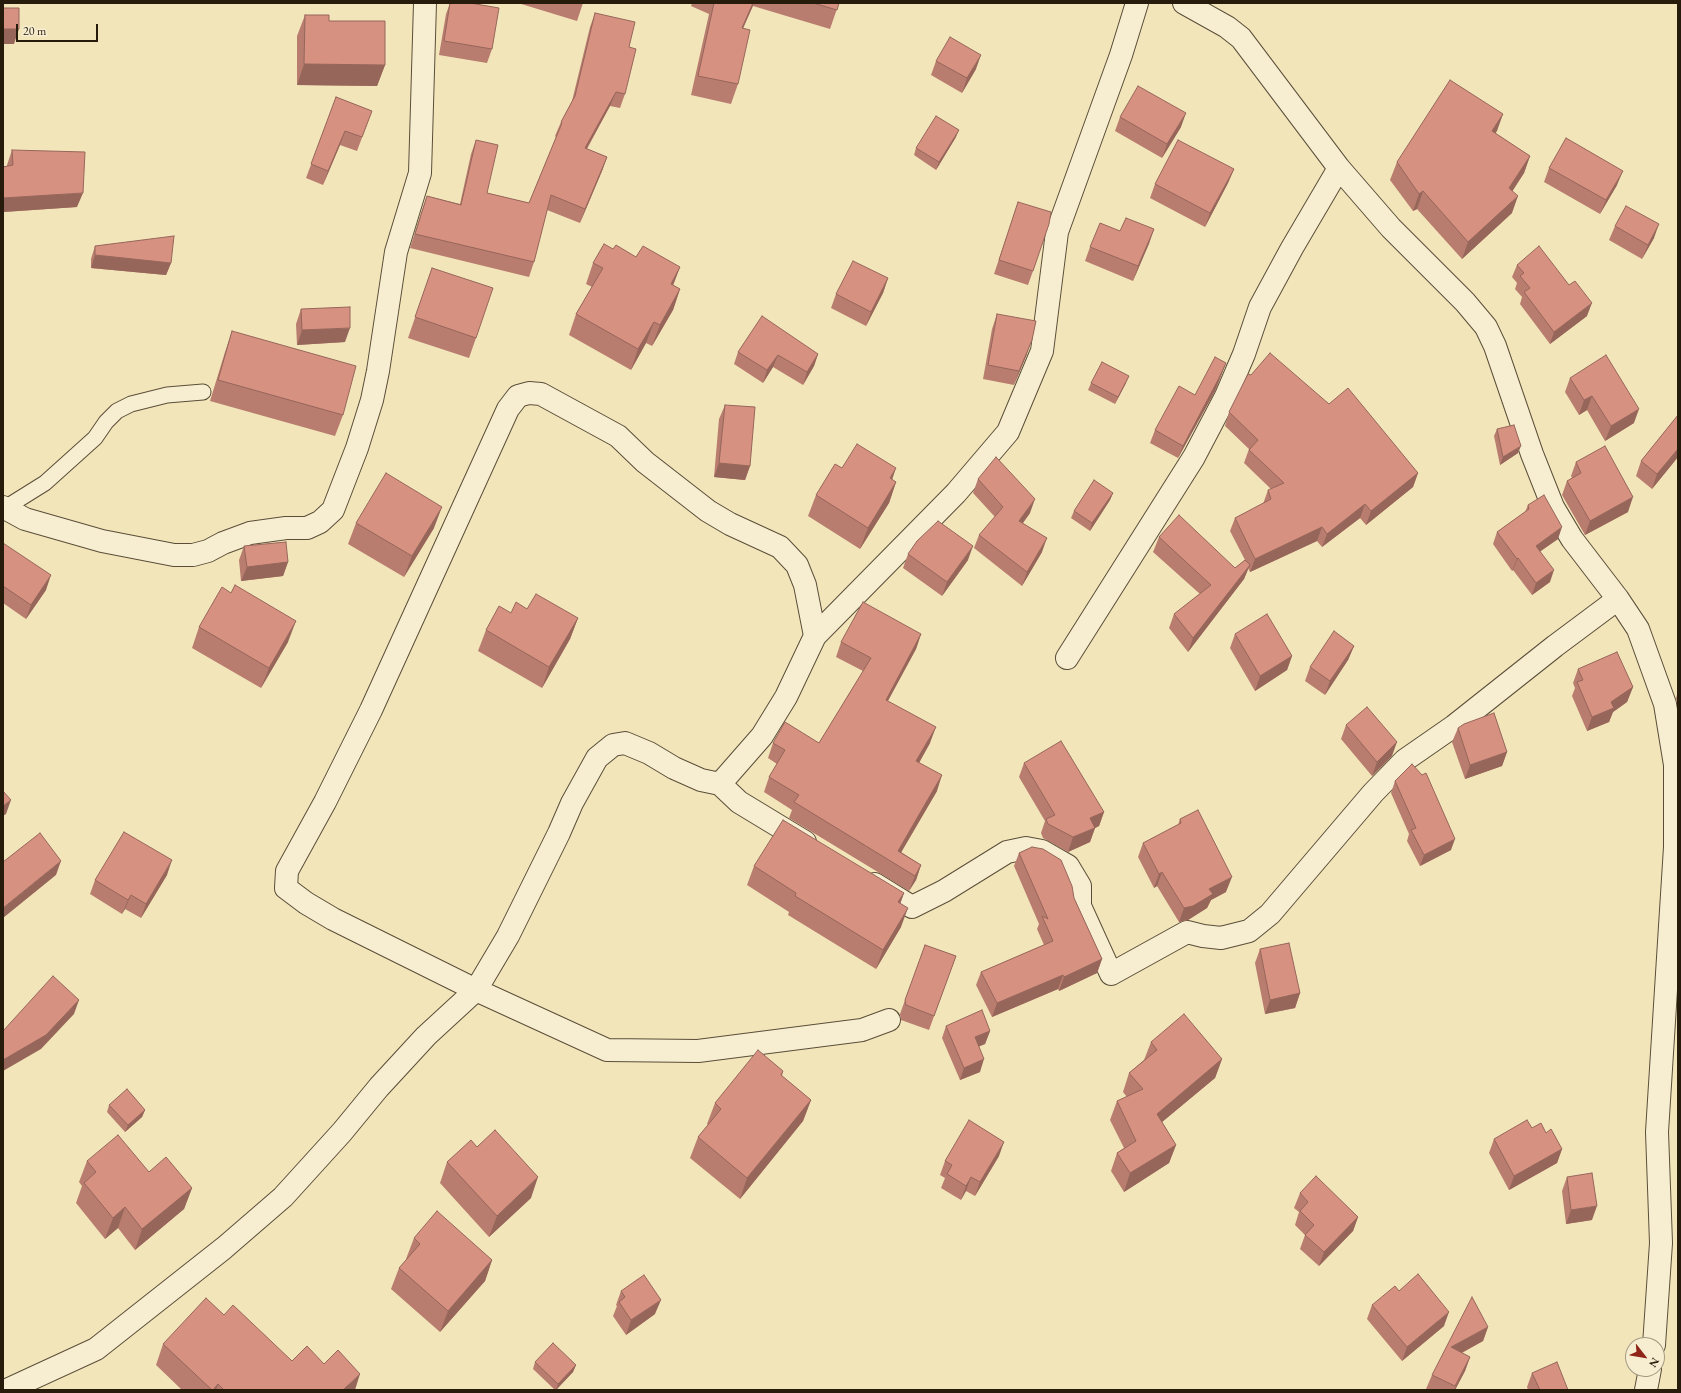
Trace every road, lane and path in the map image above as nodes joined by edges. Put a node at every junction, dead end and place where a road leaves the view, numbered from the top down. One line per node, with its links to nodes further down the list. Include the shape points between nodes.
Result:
1 (425, 3): 6 (street, via 420,173 396,252 372,400 333,510 320,522 307,528 250,533 208,551 193,555 174,555 102,541 25,519)
2 (1137, 3): 8 (street, via 1121,55 1057,232 1042,351 1008,432 956,493)
3 (1184, 3): 4 (street, via 1227,27 1241,38)
4 (1339, 168): 7 (street, via 1391,228 1465,302 1486,327 1553,507 1572,539); 9 (street, via 1260,307 1226,396 1194,457)
5 (203, 392): 6 (lane, via 167,395 117,410 95,438 45,483)
6 (4, 508)
7 (1618, 599): 12 (street, via 1460,721 1405,760 1373,793 1270,914 1249,931 1221,938 1187,932 1111,974 1080,906 1080,886 1068,866 1042,851 1026,848 1007,852 944,891 912,907); 15 (street, via 1638,629 1665,704 1674,765 1675,847 1657,1132 1662,1243)
8 (815, 636): 10 (street, via 786,697 762,736); 13 (street, via 805,585 797,565 780,547 708,511 645,462 618,436 586,418 541,394 529,393 518,396 512,402 371,710 287,871 286,888 306,903)
9 (1067, 658)
10 (720, 784): 11 (street, via 739,802); 13 (street, via 701,780 625,743 613,745 597,758 572,803 508,936)
11 (824, 853)
12 (858, 874)
13 (476, 990): 14 (street, via 607,1050 698,1051 862,1030); 17 (street, via 426,1036 384,1081 283,1197 224,1248 96,1349)
14 (890, 1020)
15 (1655, 1337)
16 (1648, 1377): 18 (street)
17 (7, 1390)
18 (1646, 1390)

